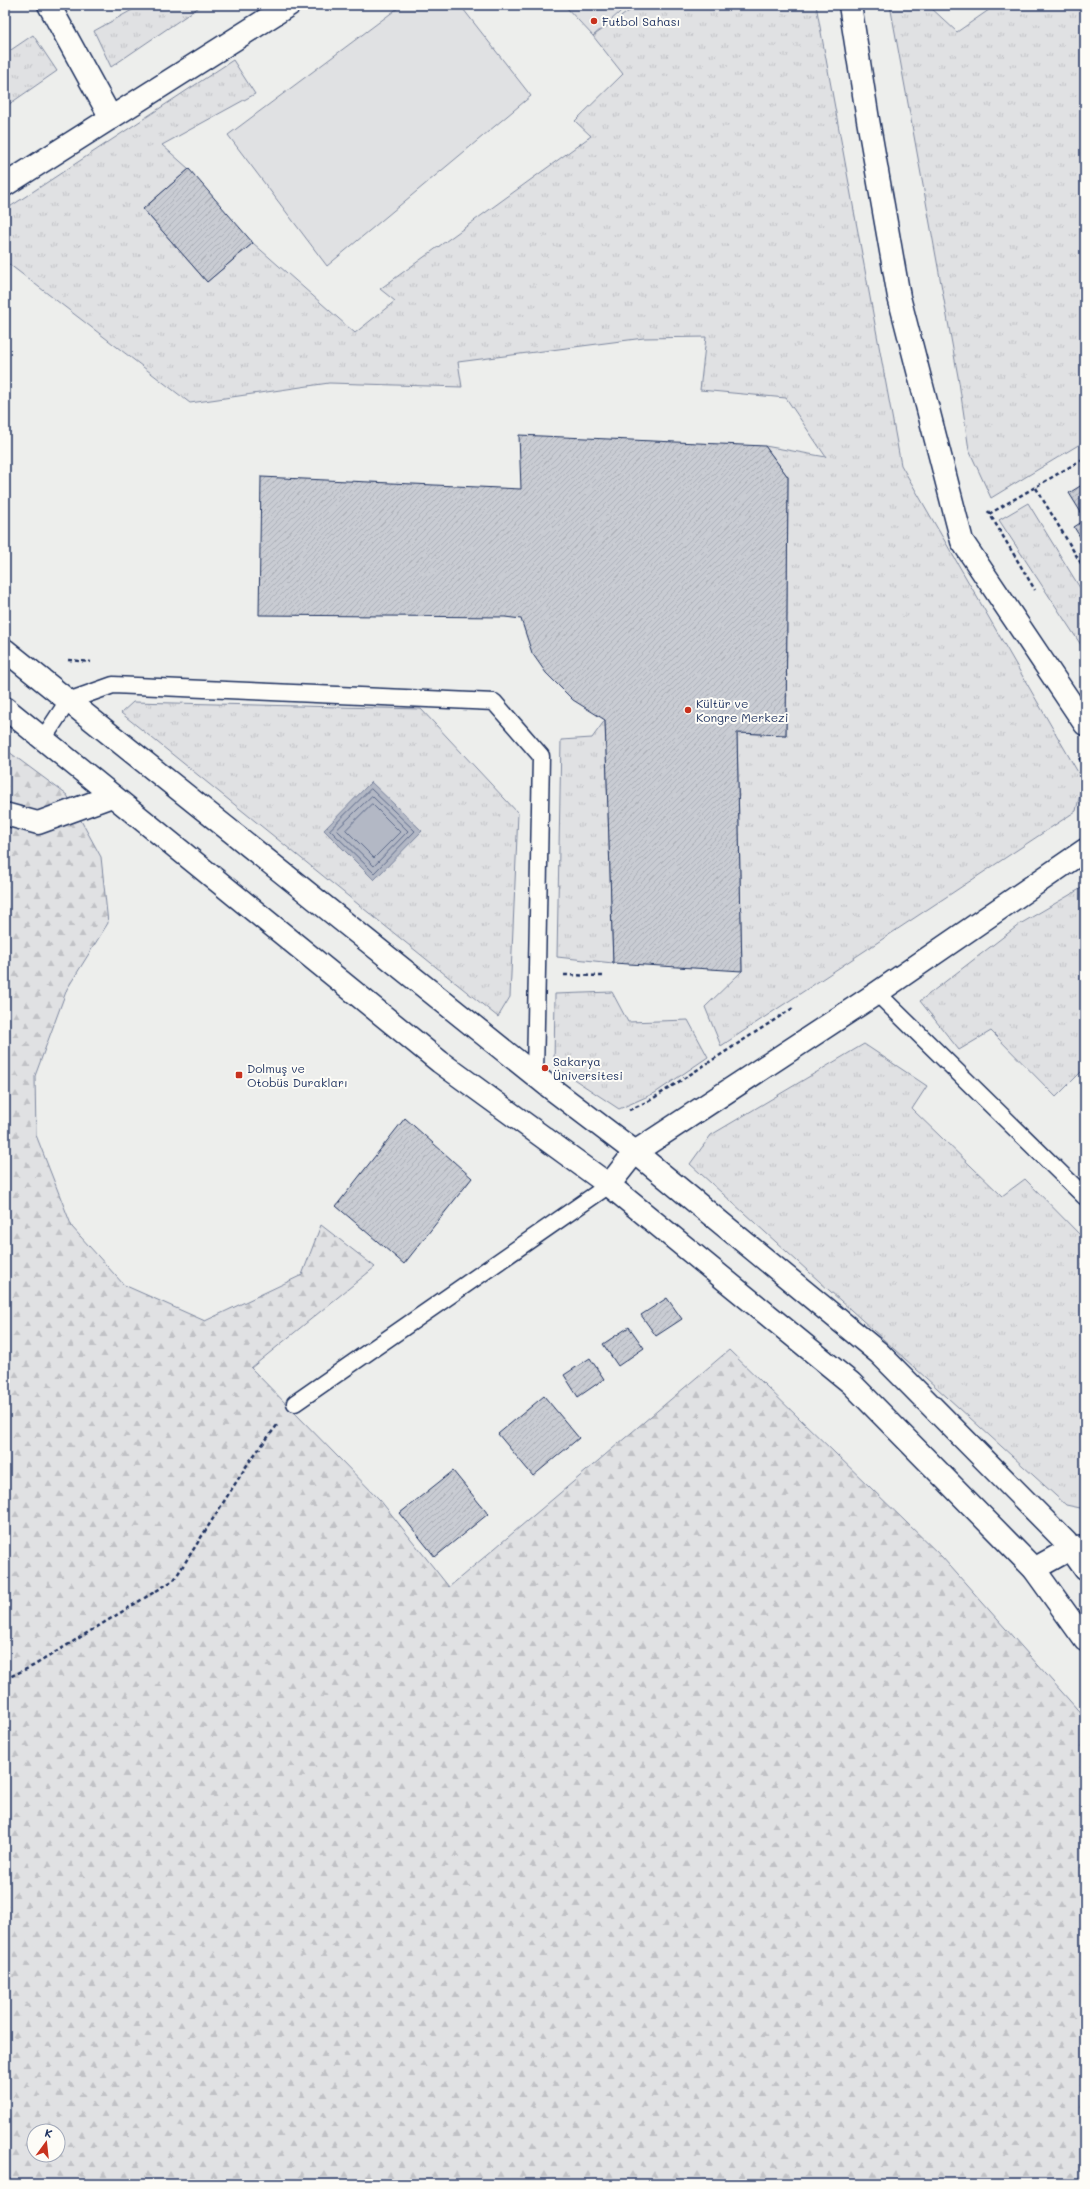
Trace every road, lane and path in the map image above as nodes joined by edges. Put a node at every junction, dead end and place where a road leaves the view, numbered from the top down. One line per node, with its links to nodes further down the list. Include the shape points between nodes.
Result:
1 (49, 5): 4 (street)
2 (289, 5): 4 (street)
3 (850, 5): 17 (street, via 899,297 962,541)
4 (111, 118): 5 (street)
5 (5, 185)
6 (1085, 458): 7 (path)
7 (1036, 488): 9 (path); 10 (path)
8 (986, 507): 9 (path)
9 (989, 514): 11 (path)
10 (1085, 570)
11 (1037, 594)
12 (5, 650): 15 (street)
13 (66, 660): 14 (path)
14 (98, 662)
15 (68, 701): 18 (lane); 28 (street); 28 (lane, via 113,686 494,702 541,756)
16 (5, 708): 18 (street)
17 (1085, 724)
18 (43, 739): 21 (street)
19 (1079, 758): 20 (path)
20 (1085, 766)
21 (112, 796): 22 (street, via 38,823); 31 (street, via 440,1062)
22 (5, 814)
23 (1085, 850): 26 (street)
24 (558, 974): 25 (path)
25 (603, 976)
26 (877, 993): 30 (street); 32 (lane)
27 (797, 1006): 29 (path, via 649,1101)
28 (535, 1075): 30 (street)
29 (625, 1112)
30 (635, 1152): 31 (street); 34 (street, via 879,1353)
31 (610, 1185): 33 (lane); 35 (street, via 851,1384)
32 (1085, 1197)
33 (295, 1403): 38 (path, via 249,1462 174,1580 34,1666)
34 (1078, 1548): 35 (street); 36 (street)
35 (1034, 1569): 37 (street)
36 (1085, 1569)
37 (1085, 1640)
38 (5, 1679)

